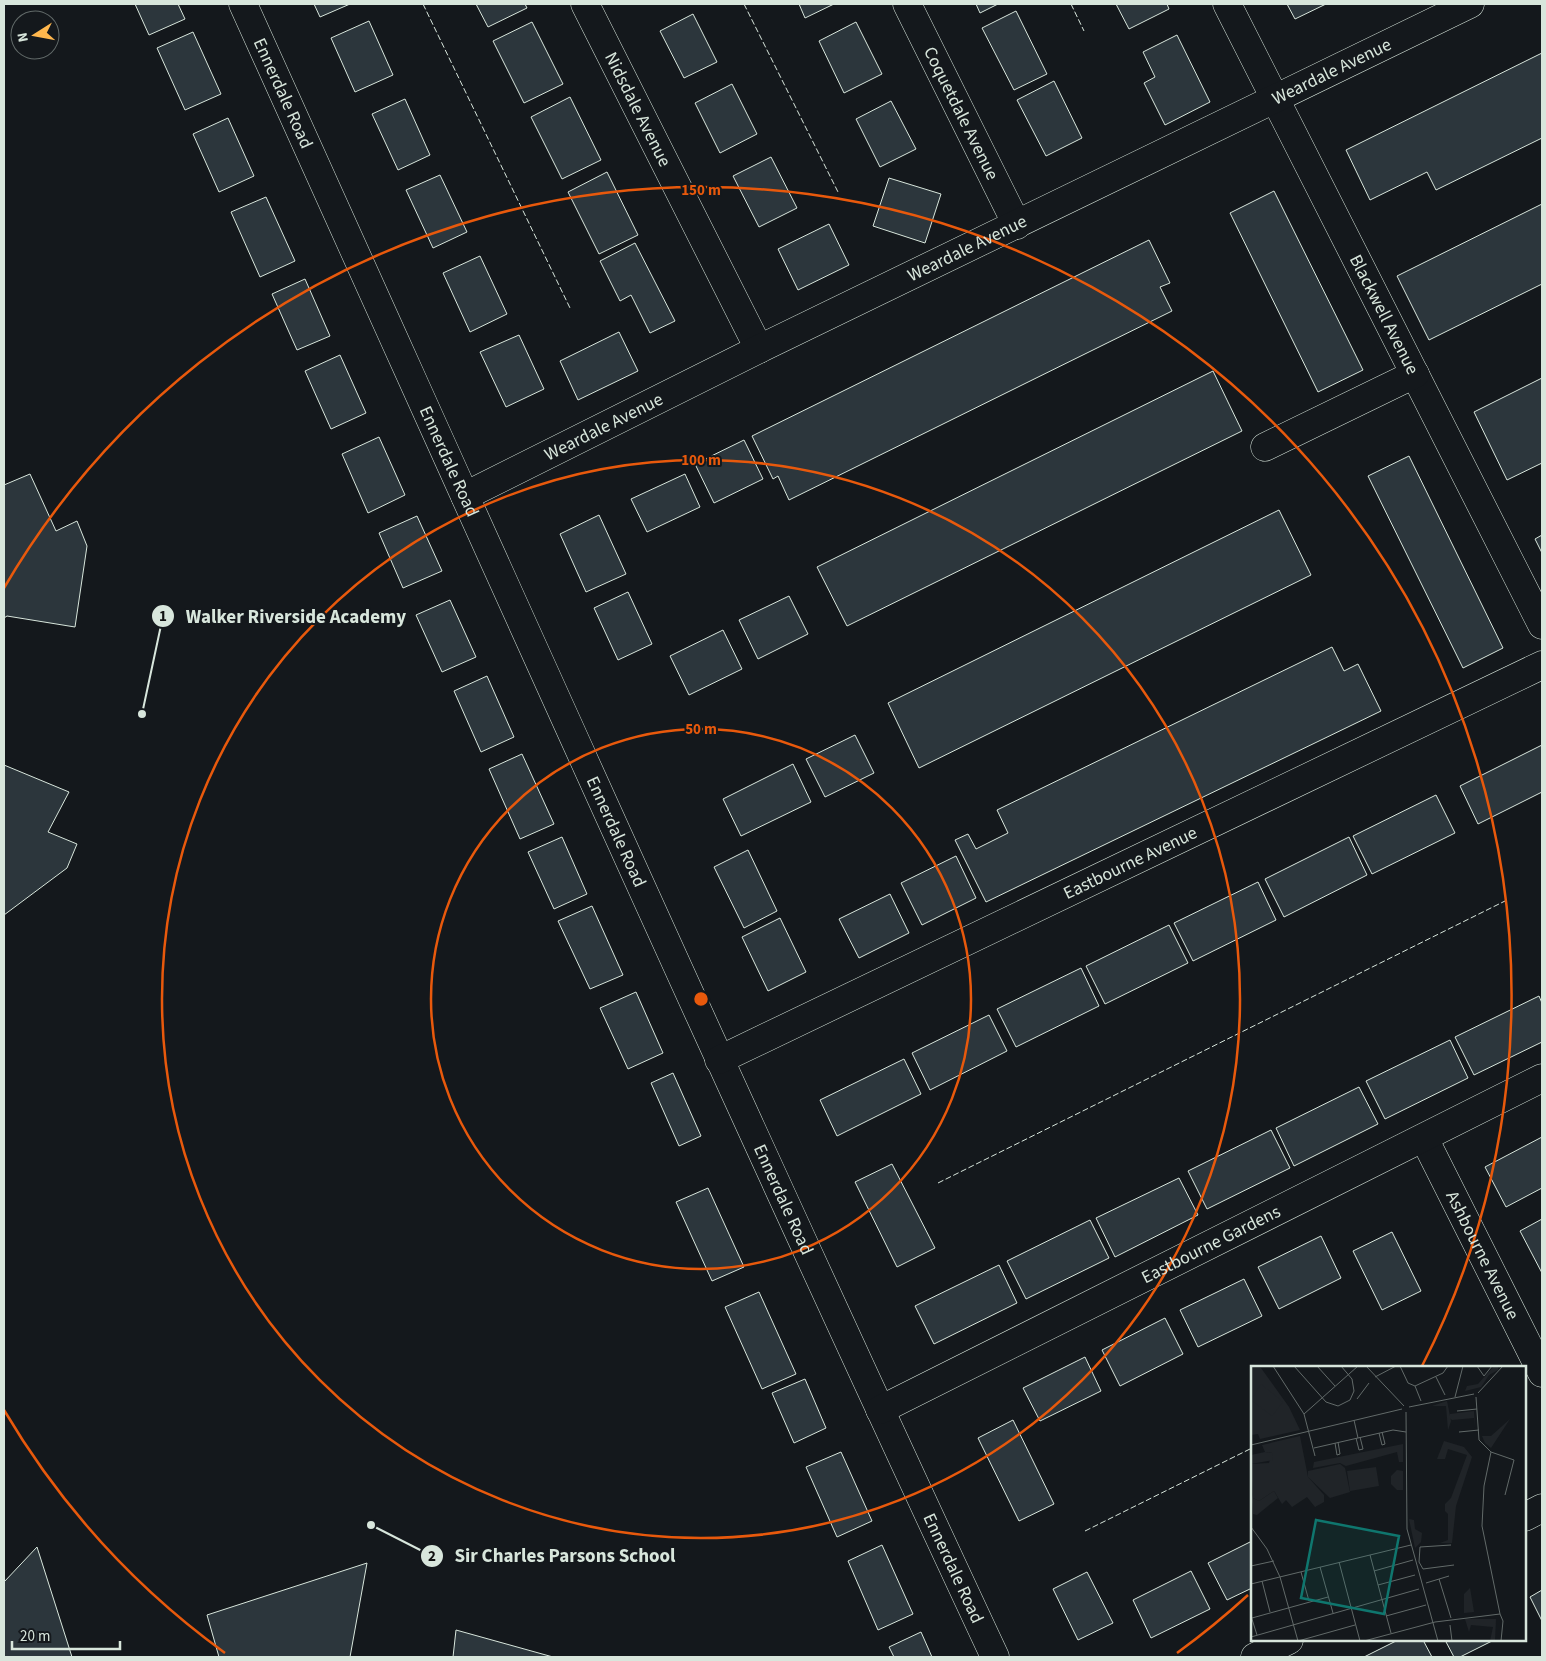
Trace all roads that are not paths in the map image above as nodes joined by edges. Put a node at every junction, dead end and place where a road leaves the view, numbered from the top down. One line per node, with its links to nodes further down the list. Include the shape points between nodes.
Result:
1 (243, 4): 11 (street, Ennerdale Road)
2 (585, 4): 8 (street, Nidsdale Avenue)
3 (907, 4): 7 (street, Coquetdale Avenue)
4 (1226, 4): 6 (street, Blackwell Avenue)
5 (1470, 4): 6 (street, Weardale Avenue)
6 (1275, 98): 7 (street, Weardale Avenue); 9 (street, Blackwell Avenue)
7 (1017, 225): 8 (street, Weardale Avenue)
8 (759, 349): 11 (street, Weardale Avenue)
9 (1415, 374): 10 (street); 12 (street, Blackwell Avenue)
10 (1265, 447)
11 (466, 496): 14 (street, Ennerdale Road)
12 (1542, 625)
13 (1542, 665): 14 (street, Eastbourne Avenue)
14 (720, 1060): 18 (street, Ennerdale Road)
15 (1542, 1078): 16 (street, Eastbourne Gardens)
16 (1424, 1138): 17 (street, Ashbourne Avenue); 18 (street, Eastbourne Gardens)
17 (1542, 1373)
18 (880, 1410): 22 (street, Ennerdale Road)
19 (1542, 1508): 20 (street)
20 (1526, 1516)
21 (1287, 1641): 23 (street)
22 (995, 1657)
23 (1255, 1657)

